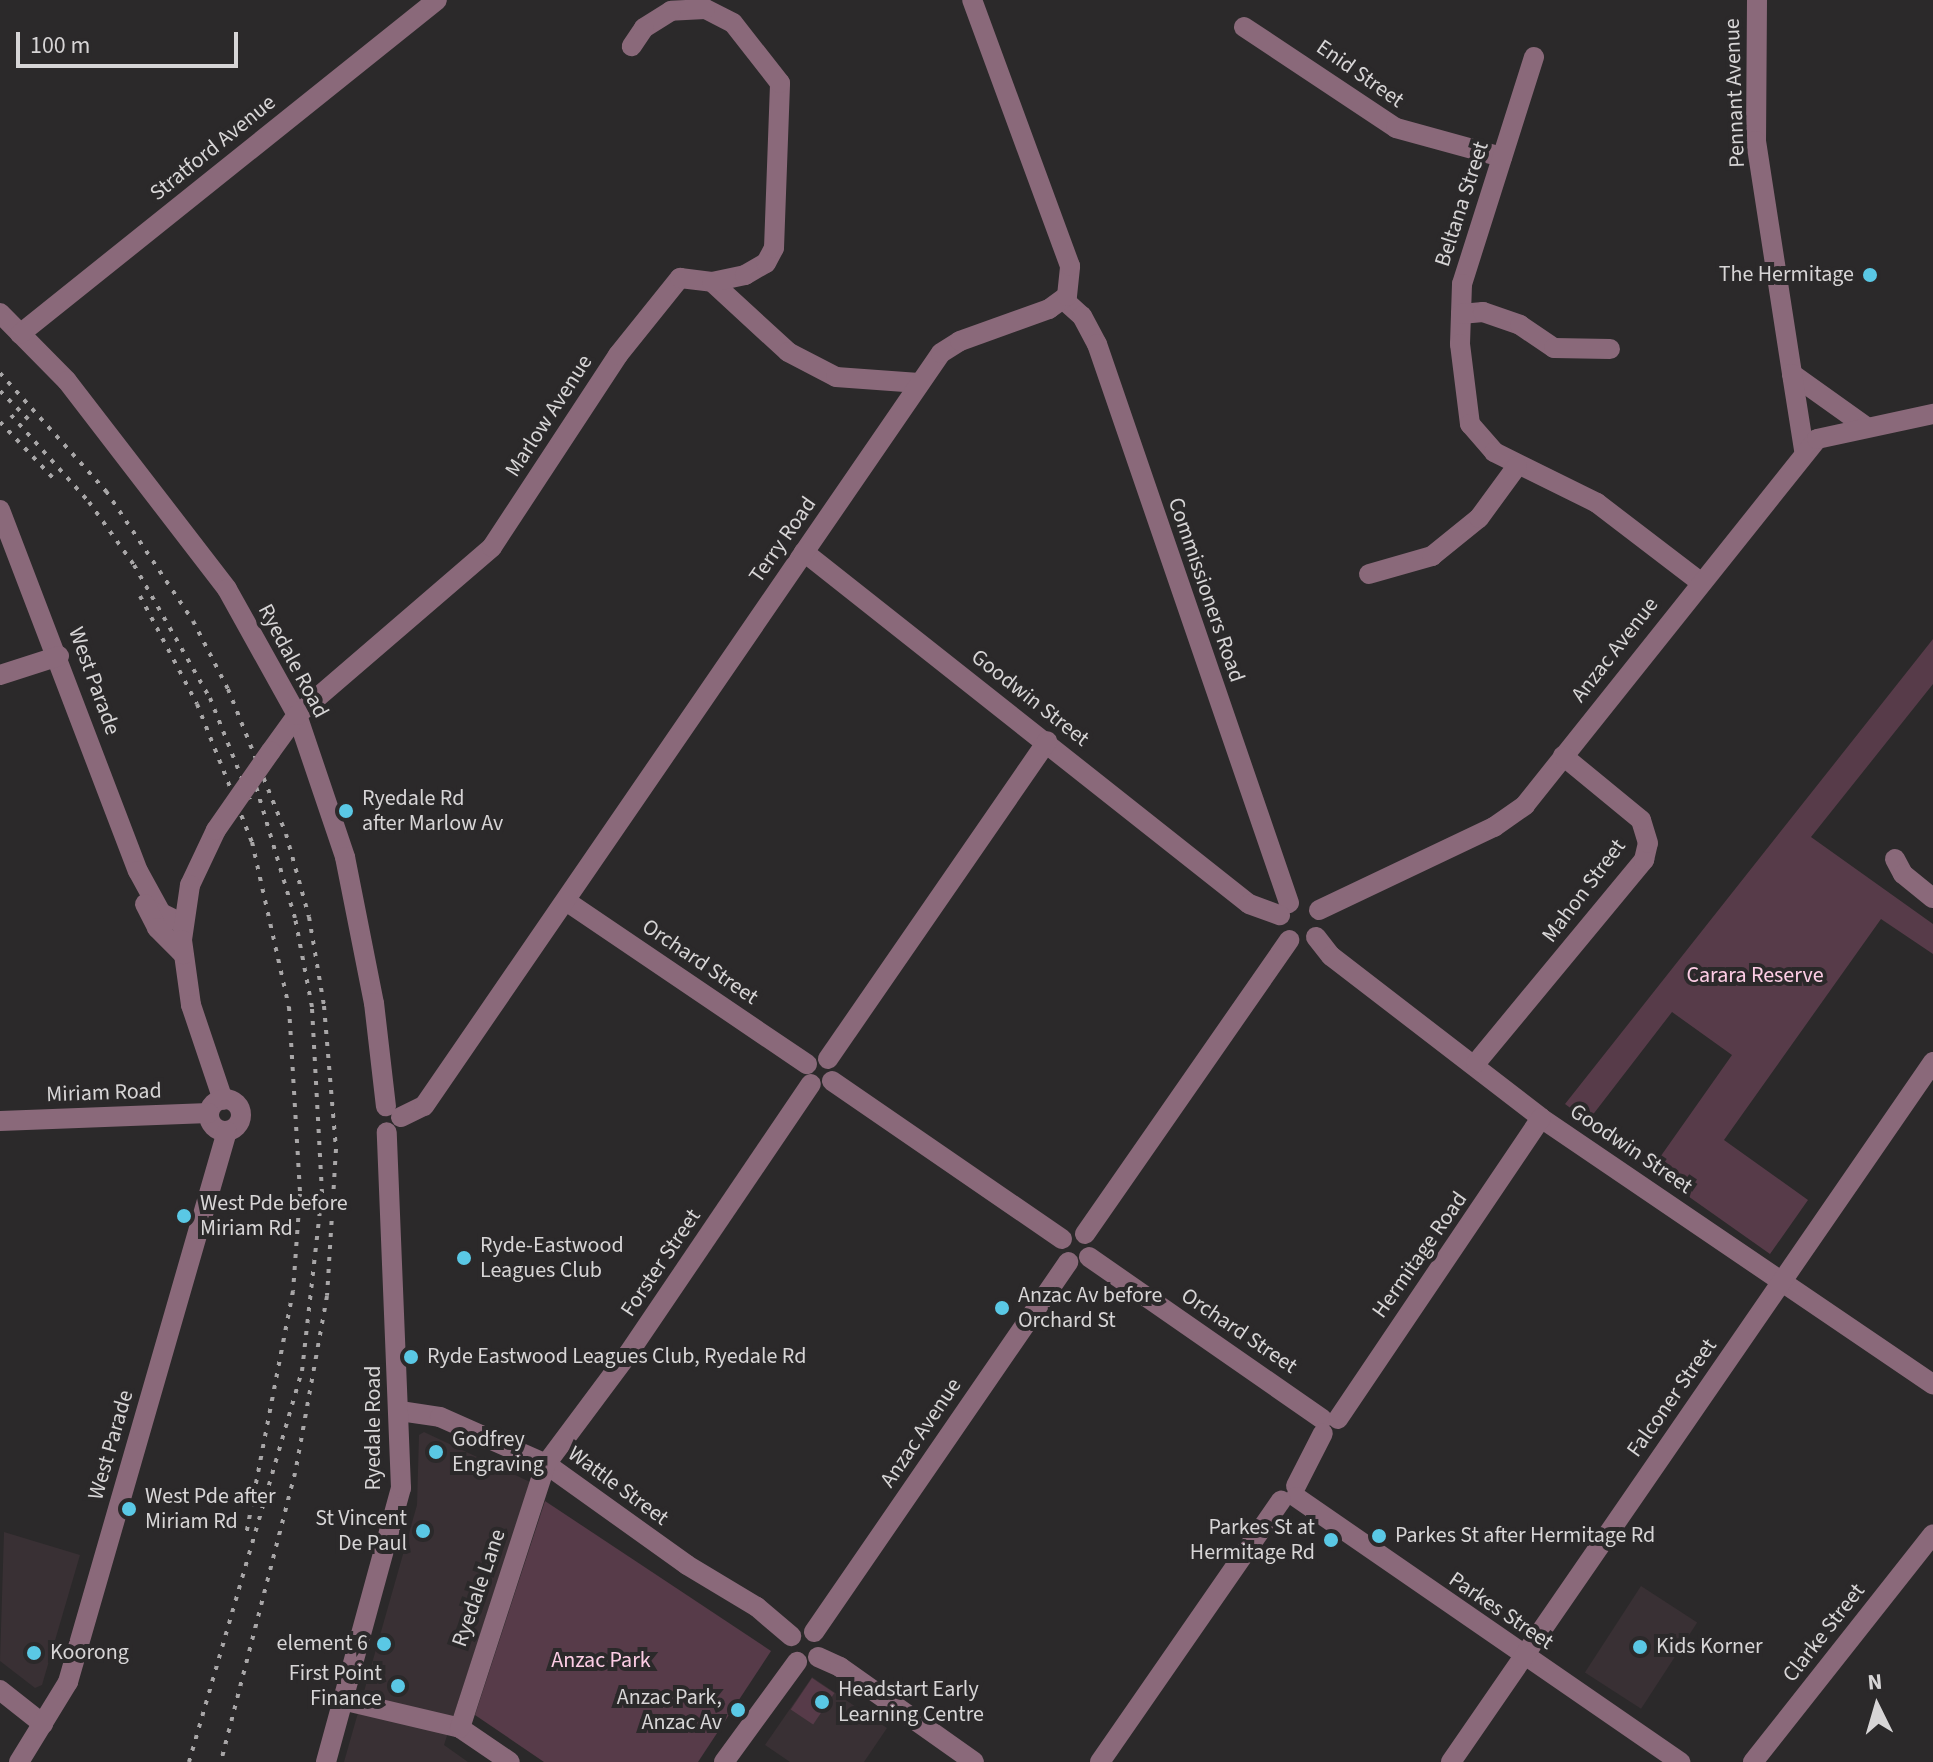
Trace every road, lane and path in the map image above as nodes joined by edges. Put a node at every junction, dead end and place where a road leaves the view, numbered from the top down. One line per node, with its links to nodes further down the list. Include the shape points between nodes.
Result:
1 (437, 0): 12 (street, Stratford Avenue)
2 (972, 0): 9 (street, via 1070,266)
3 (1757, 0): 14 (street, Pennant Avenue, via 1756,141)
4 (1244, 27): 7 (street, Enid Street, via 1396,128)
5 (632, 46): 8 (street, Marlow Avenue, via 644,28 671,11 705,9 733,23 780,83 774,248 766,263 745,275)
6 (1534, 57): 7 (street, Beltana Street)
7 (1502, 157): 11 (street, Beltana Street, via 1462,284)
8 (712, 282): 15 (street, via 788,352 836,377); 26 (street, Marlow Avenue, via 680,278 492,547)
9 (1064, 300): 15 (street, Terry Road, via 960,341 941,353); 33 (street, Commissioners Road, via 1082,316 1097,344)
10 (0, 313): 12 (street, Ryedale Road)
11 (1461, 314): 13 (street, via 1483,312 1520,325 1554,348); 19 (street, Beltana Street, via 1470,424 1494,452)
12 (20, 334): 26 (street, Ryedale Road, via 67,381 227,589)
13 (1610, 349)
14 (1792, 374): 17 (street); 18 (street, Pennant Avenue)
15 (919, 383): 21 (street, Terry Road)
16 (1933, 414): 17 (street, Anzac Avenue)
17 (1865, 426): 18 (street, Anzac Avenue, via 1829,432)
18 (1804, 450): 23 (street, Anzac Avenue)
19 (1517, 466): 22 (street, via 1479,518 1432,556); 23 (street, Beltana Street, via 1597,503)
20 (0, 510): 24 (street, West Parade)
21 (804, 552): 27 (street, Goodwin Street); 36 (street, Terry Road)
22 (1369, 574)
23 (1699, 581): 29 (street, Anzac Avenue)
24 (59, 656): 25 (street); 32 (street, West Parade)
25 (0, 675)
26 (297, 715): 28 (street, Marlow Avenue); 30 (street, Ryedale Road)
27 (1047, 741): 34 (street, Goodwin Street); 42 (street)
28 (271, 751): 30 (street); 40 (street, Marlow Avenue, bridge, via 194,872)
29 (1563, 756): 38 (street, Anzac Avenue, via 1511,818); 44 (street, Mahon Street, via 1641,820 1648,843 1644,860)
30 (314, 759): 49 (street, Ryedale Road, via 356,909)
31 (1895, 859): 35 (street, via 1903,874)
32 (138, 871): 40 (street, West Parade); 40 (street, West Parade, via 149,915)
33 (1277, 872): 34 (street, Goodwin Street, via 1274,889 1260,899); 37 (street, Commissioners Road)
34 (1226, 883): 37 (street, Goodwin Street, via 1249,904)
35 (1933, 898)
36 (566, 901): 45 (street, Orchard Street); 49 (street, Terry Road, via 424,1106)
37 (1285, 909): 38 (street, via 1305,901); 41 (street, via 1280,929)
38 (1319, 910): 39 (street, via 1322,924)
39 (1316, 937): 41 (street, via 1308,942); 44 (street, Goodwin Street, via 1331,956)
40 (183, 939): 47 (street, via 191,1005)
41 (1289, 940): 51 (street)
42 (828, 1059): 45 (street, via 817,1057); 46 (street, via 835,1070)
43 (1933, 1062): 54 (street, Falconer Street)
44 (1476, 1063): 48 (street, Goodwin Street)
45 (809, 1074): 46 (street, via 821,1087); 58 (street, Forster Street, via 628,1354)
46 (832, 1081): 52 (street)
47 (216, 1106): 50 (street, Miriam Road); 68 (street, West Parade, via 214,1127 227,1131 68,1682)
48 (1541, 1118): 54 (street, Goodwin Street); 57 (street, Hermitage Road)
49 (391, 1119): 56 (street, Ryedale Road)
50 (0, 1121)
51 (1085, 1234): 52 (street, via 1070,1232); 53 (street, via 1092,1243)
52 (1062, 1239): 53 (street, via 1061,1254)
53 (1079, 1260): 57 (street, Orchard Street); 61 (street, Anzac Avenue)
54 (1783, 1280): 55 (street, Goodwin Street); 63 (street, Falconer Street)
55 (1933, 1384)
56 (400, 1411): 58 (street, Wattle Street, via 440,1417); 67 (street, Ryedale Road, via 399,1499)
57 (1327, 1424): 59 (street, Hermitage Road)
58 (546, 1464): 62 (street, Wattle Street, via 687,1565 757,1607); 69 (street, Ryedale Lane)
59 (1291, 1495): 63 (street, Parkes Street); 75 (street, Hermitage Road)
60 (1933, 1534): 78 (street, Clarke Street)
61 (814, 1632): 62 (street, via 802,1629); 64 (street, via 821,1641)
62 (791, 1636): 65 (street, via 787,1648)
63 (1524, 1655): 76 (street, Falconer Street); 77 (street, Parkes Street)
64 (818, 1657): 65 (street); 74 (street)
65 (797, 1662): 73 (street)
66 (0, 1690): 68 (street)
67 (342, 1700): 69 (street); 71 (street, Ryedale Road)
68 (43, 1724): 70 (street, West Parade)
69 (460, 1728): 72 (street)
70 (19, 1762)
71 (326, 1762)
72 (510, 1762)
73 (724, 1762)
74 (974, 1762)
75 (1100, 1762)
76 (1451, 1762)
77 (1680, 1762)
78 (1753, 1762)

